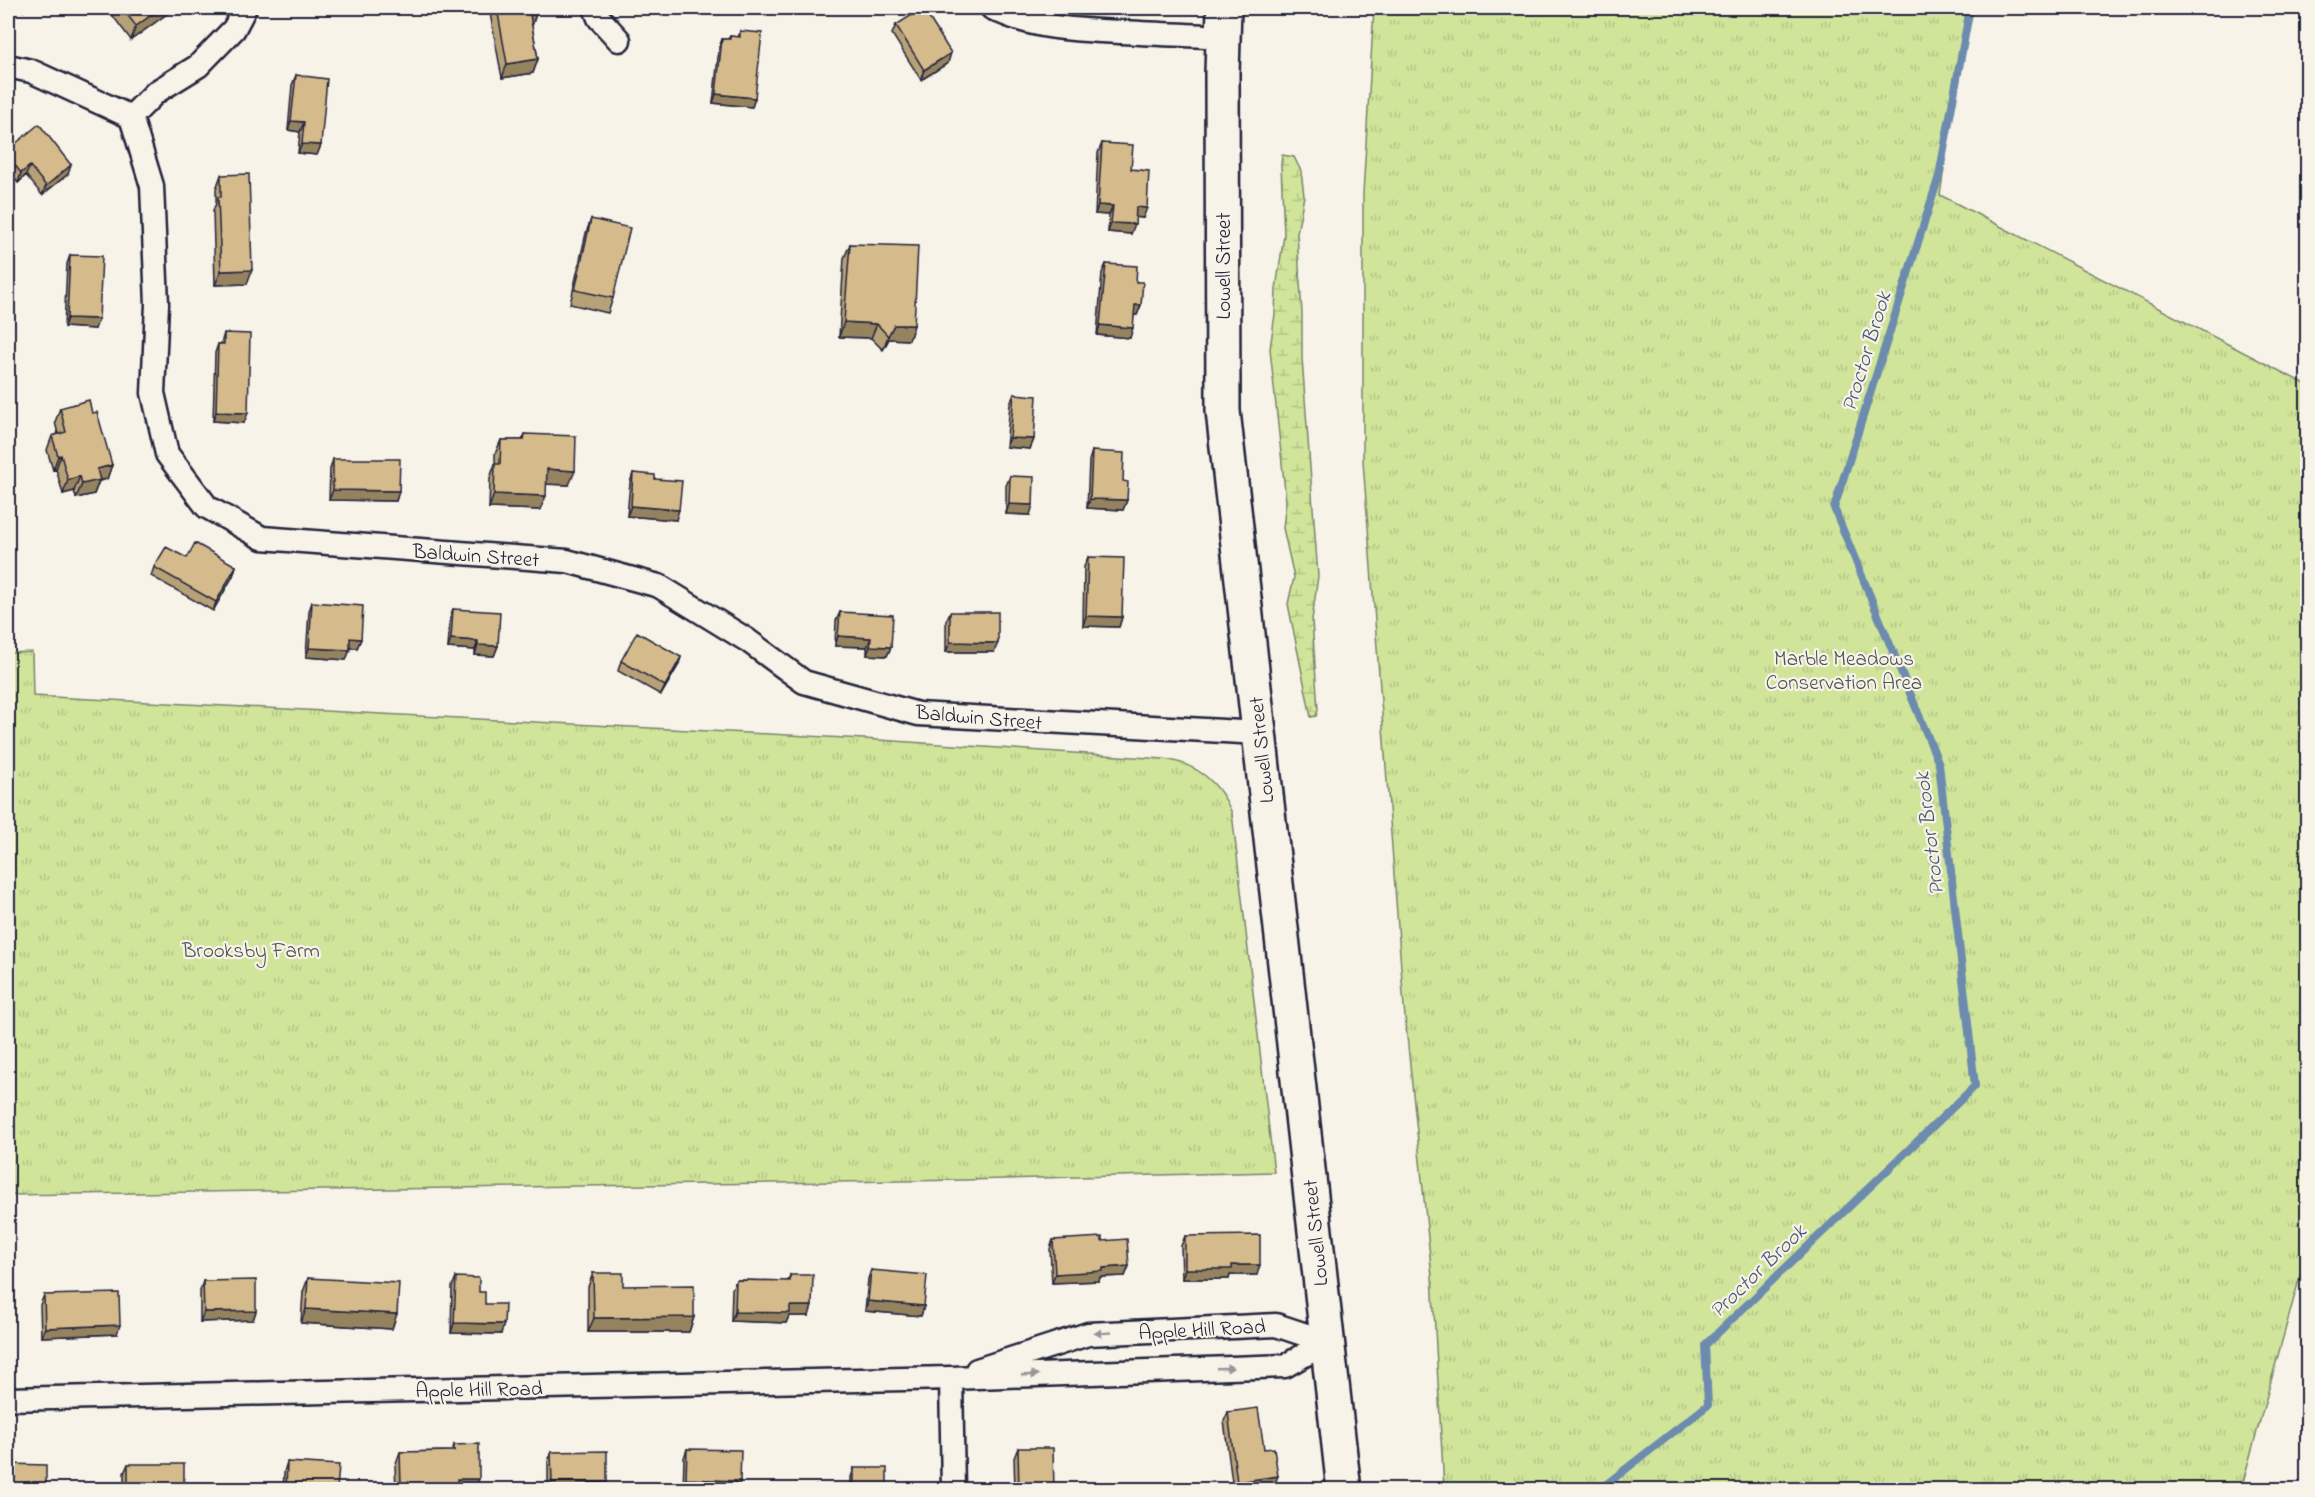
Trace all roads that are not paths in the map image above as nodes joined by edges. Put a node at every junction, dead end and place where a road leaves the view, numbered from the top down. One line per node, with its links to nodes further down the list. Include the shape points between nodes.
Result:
1 (245, 8): 7 (street, via 234,29 198,66 156,92)
2 (595, 8): 5 (street)
3 (992, 8): 4 (street, via 1040,25 1068,29)
4 (1223, 22): 8 (main road, Lowell Street, via 1223,411)
5 (619, 40)
6 (8, 66): 7 (street, via 31,71)
7 (131, 117): 8 (street, Baldwin Street, via 152,186 157,304 153,393 167,454 207,507 262,538 567,561 659,586 747,640 804,682 918,714)
8 (1259, 733): 9 (main road, Lowell Street)
9 (1327, 1342): 10 (street, Apple Hill Road, one-way to 9, via 1286,1366); 10 (street, Apple Hill Road, one-way to 10, via 1276,1325 1088,1334); 13 (main road, Lowell Street)
10 (951, 1378): 11 (street, Apple Hill Road); 12 (street)
11 (8, 1399)
12 (953, 1490)
13 (1344, 1490)

